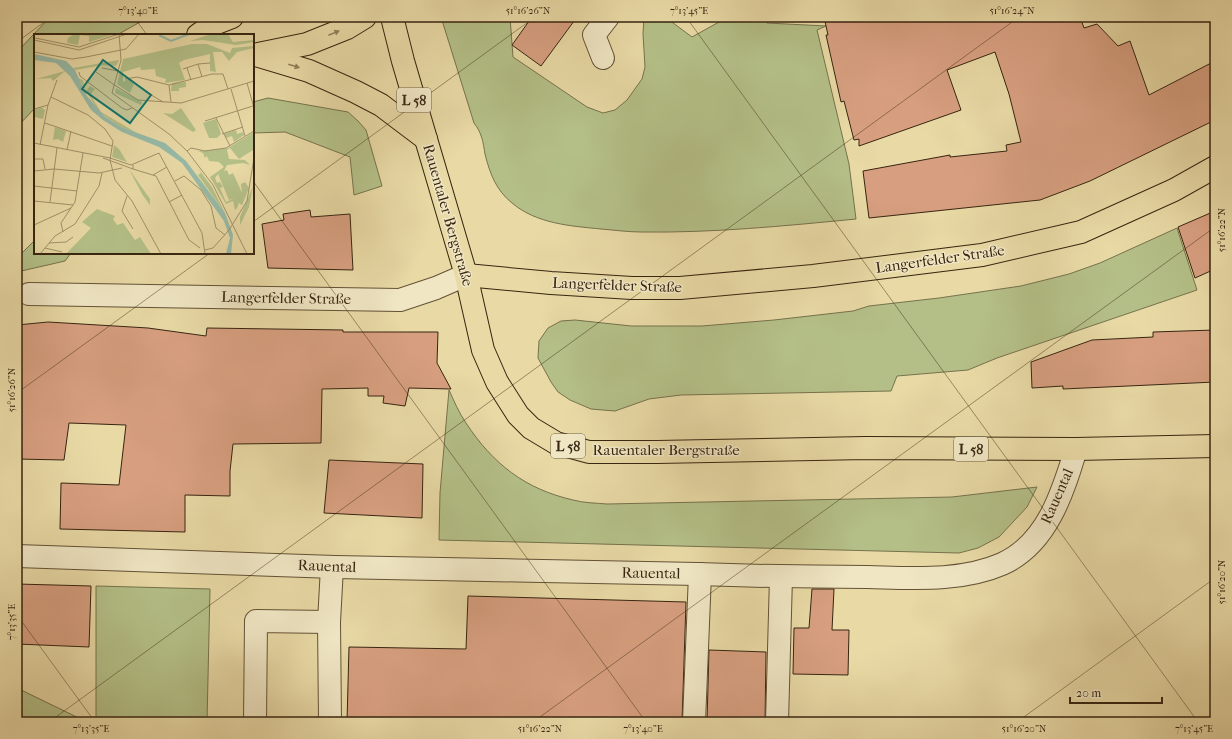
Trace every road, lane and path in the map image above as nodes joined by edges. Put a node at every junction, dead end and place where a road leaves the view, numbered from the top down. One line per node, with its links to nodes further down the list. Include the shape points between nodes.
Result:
1 (232, 17): 5 (main road, via 214,24)
2 (365, 17): 6 (main road, one-way to 2, via 307,44 348,28)
3 (392, 17): 8 (main road, Rauentaler Bergstraße / L 58)
4 (608, 17): 7 (street, via 594,35)
5 (199, 34)
6 (255, 55): 8 (main road, one-way to 8, via 310,71 356,92 381,105)
7 (603, 58)
8 (426, 139): 10 (main road, Rauentaler Bergstraße / L 58)
9 (1215, 167): 10 (main road, Langerfelder Straße, via 1174,190 1081,232 982,255 813,276 680,288 624,288)
10 (466, 275): 11 (street, Langerfelder Straße, via 400,300); 13 (main road, Rauentaler Bergstraße / L 58, via 484,350 497,382 518,415 531,428 556,443 590,452 866,448)
11 (29, 294)
12 (1215, 446): 13 (main road, Rauental / L 58)
13 (1076, 449): 17 (street, Rauental, via 1049,522 1027,548 1006,563 981,572 949,576)
14 (17, 556): 15 (street, Rauental)
15 (332, 567): 16 (street, Rauental); 18 (street)
16 (700, 574): 17 (street, Rauental); 21 (street)
17 (781, 577): 22 (street)
18 (329, 622): 19 (street, via 256,621); 20 (street)
19 (255, 722)
20 (330, 722)
21 (694, 722)
22 (777, 722)

